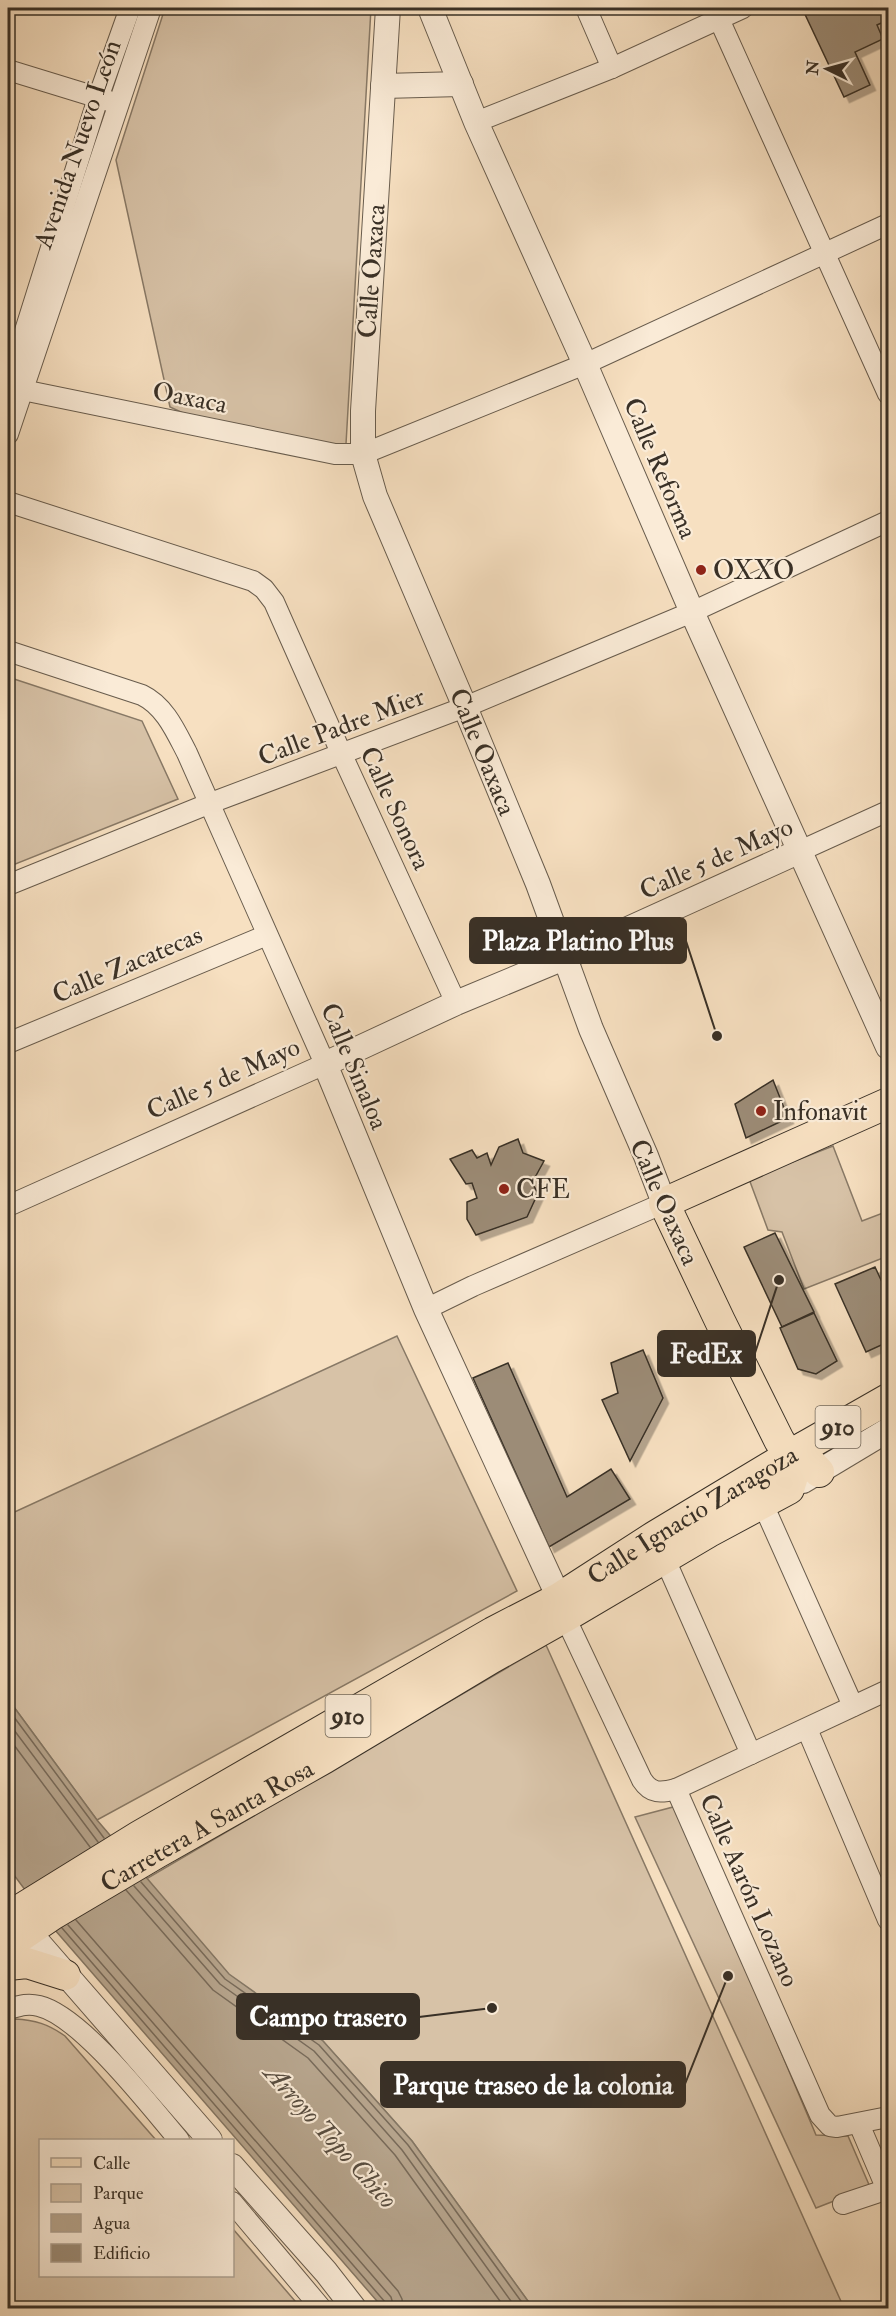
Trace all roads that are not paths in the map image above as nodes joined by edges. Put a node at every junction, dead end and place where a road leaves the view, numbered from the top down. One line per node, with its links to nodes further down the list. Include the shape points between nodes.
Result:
1 (151, 8): 8 (street, Avenida Nuevo León)
2 (388, 8): 12 (street, Calle Oaxaca)
3 (430, 8): 11 (street, Calle Reforma)
4 (586, 8): 9 (street)
5 (743, 8): 6 (street)
6 (716, 13): 9 (street); 20 (street)
7 (127, 15): 8 (street); 13 (street)
8 (145, 27): 14 (street, Avenida Nuevo León)
9 (612, 68): 15 (street)
10 (8, 70): 13 (street)
11 (461, 84): 12 (street); 15 (street, Calle Reforma)
12 (383, 86): 25 (street, Calle Oaxaca)
13 (98, 98): 14 (street); 16 (street)
14 (120, 104): 17 (street, Avenida Nuevo León)
15 (477, 122): 21 (street, Calle Reforma)
16 (81, 155): 17 (street); 18 (street)
17 (100, 160): 18 (street, Avenida Nuevo León)
18 (72, 214): 22 (street, Avenida Nuevo León)
19 (888, 224): 20 (street)
20 (824, 253): 21 (street); 23 (street)
21 (585, 364): 25 (street); 28 (street, Calle Reforma)
22 (12, 388): 24 (street, Avenida Nuevo León); 25 (street, Oaxaca, via 335,454)
23 (888, 394)
24 (8, 434)
25 (363, 454): 30 (street, Calle Oaxaca, via 375,496)
26 (8, 502): 31 (street, Calle Sonora, via 253,581 264,588 274,602)
27 (888, 521): 28 (street, Calle Padre Mier)
28 (692, 612): 30 (street, Calle Padre Mier); 34 (street, Calle Reforma)
29 (8, 651): 32 (street, Calle Sinaloa, via 148,698 176,732)
30 (465, 707): 31 (street, Calle Padre Mier); 37 (street, Calle Oaxaca)
31 (342, 755): 32 (street, Calle Padre Mier); 38 (street, Calle Sonora)
32 (208, 804): 35 (street, Calle Padre Mier); 36 (street, Calle Sinaloa)
33 (888, 811): 34 (street, Calle 5 de Mayo)
34 (800, 851): 37 (street, Calle 5 de Mayo); 40 (street, Calle Reforma)
35 (8, 885)
36 (267, 935): 39 (street, Calle Zacatecas); 42 (street, Calle Sinaloa)
37 (564, 958): 38 (street, Calle 5 de Mayo); 45 (street, Calle Oaxaca)
38 (456, 1003): 41 (street, Calle 5 de Mayo)
39 (8, 1042)
40 (888, 1047)
41 (352, 1052): 42 (street, Calle 5 de Mayo); 43 (street, via 338,1071)
42 (325, 1064): 43 (street, Calle Sinaloa); 46 (street, Calle 5 de Mayo)
43 (337, 1097): 47 (street, Calle Sinaloa)
44 (888, 1103): 45 (main road)
45 (664, 1203): 47 (street); 50 (main road, Calle Oaxaca, via 720,1321)
46 (8, 1206)
47 (426, 1309): 53 (street, Calle Sinaloa)
48 (888, 1399): 50 (main road, Calle Ignacio Zaragoza / 910)
49 (888, 1430): 50 (street, Calle Ignacio Zaragoza / 910)
50 (804, 1458): 51 (main road, Calle Ignacio Zaragoza / 910, via 789,1488); 52 (main road, Calle Ignacio Zaragoza / 910)
51 (762, 1502): 52 (main road, Calle Ignacio Zaragoza / 910); 55 (street)
52 (660, 1548): 53 (main road, 910); 57 (street)
53 (562, 1608): 58 (street, Calle Aarón Lozano, via 647,1788 654,1792); 60 (main road, Carretera A Santa Rosa / 910, via 492,1658 325,1758 148,1845)
54 (888, 1690): 55 (street)
55 (853, 1706): 56 (street)
56 (807, 1729): 57 (street); 59 (street)
57 (751, 1754): 58 (street)
58 (676, 1789): 65 (street, Calle Aarón Lozano, via 820,2115 830,2126)
59 (888, 1920)
60 (27, 1922): 62 (street)
61 (8, 1965): 62 (main road, via 27,1963)
62 (65, 1975): 67 (street)
63 (8, 2009): 66 (street, via 25,2004 41,2006 69,2022 104,2053)
64 (888, 2117): 65 (street)
65 (859, 2124): 69 (street)
66 (178, 2139)
67 (209, 2139)
68 (234, 2168): 73 (street)
69 (888, 2190): 71 (street)
70 (234, 2204): 72 (street)
71 (843, 2204)
72 (321, 2308)
73 (354, 2308)

